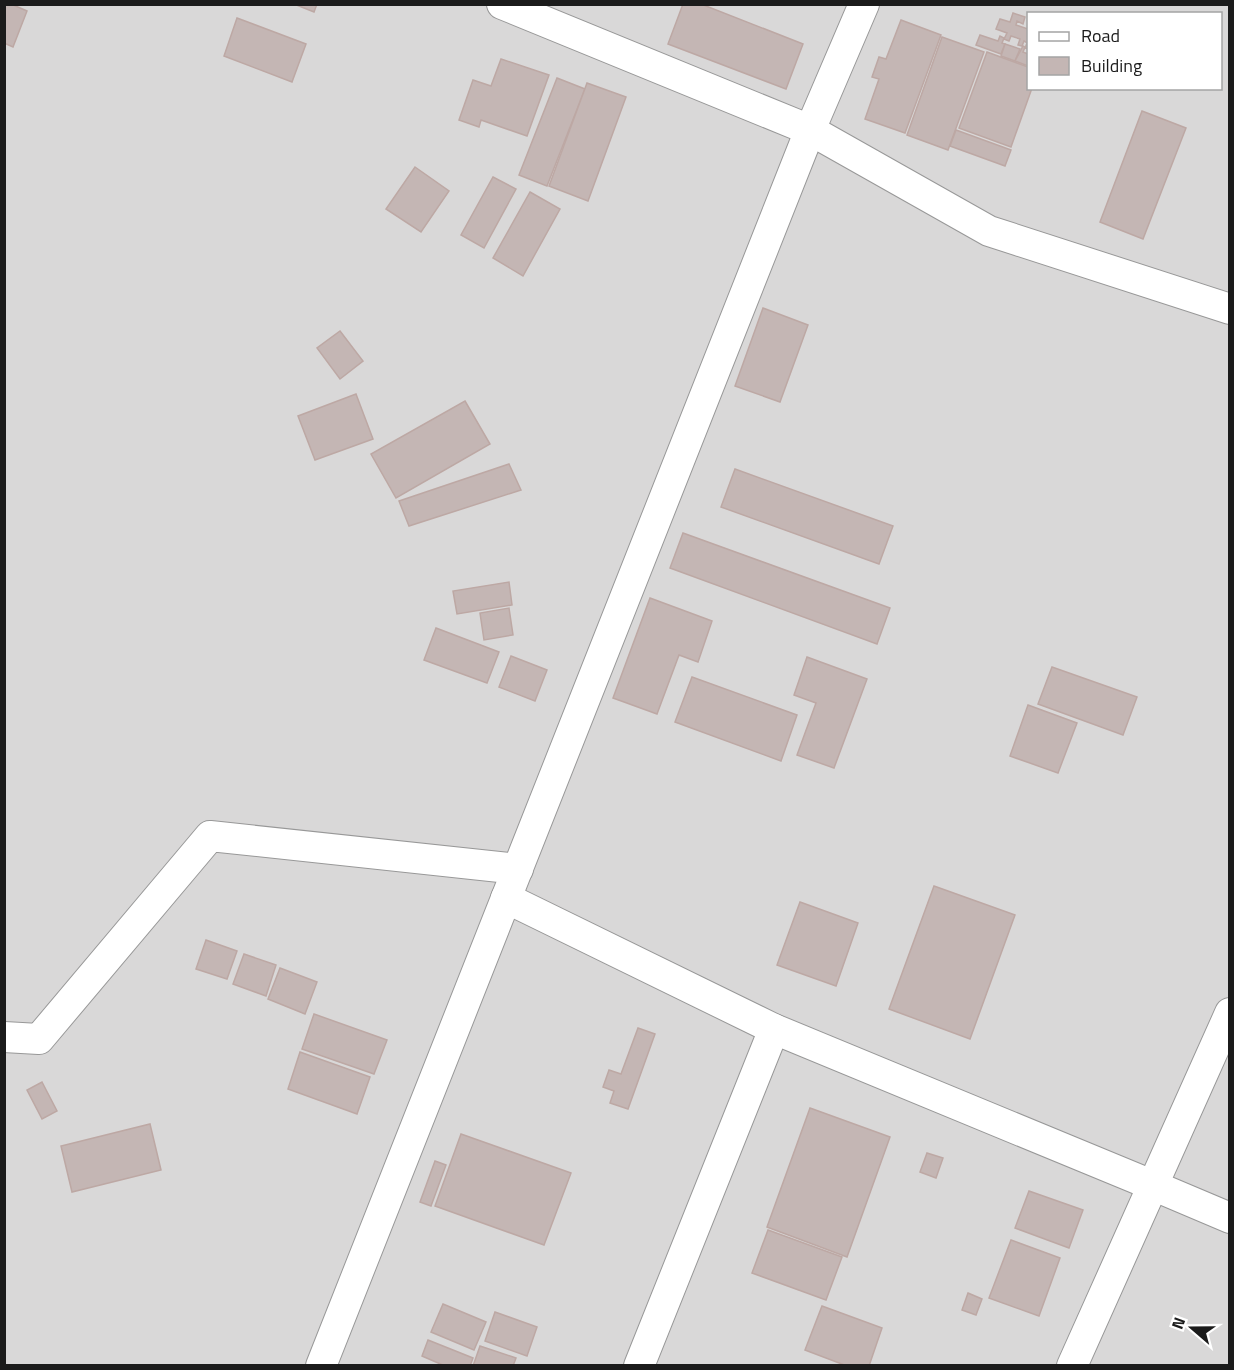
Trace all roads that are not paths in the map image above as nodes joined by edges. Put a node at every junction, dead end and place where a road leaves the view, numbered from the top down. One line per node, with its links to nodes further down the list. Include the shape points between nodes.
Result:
1 (502, 4): 3 (street)
2 (864, 4): 3 (street)
3 (810, 130): 4 (street, via 989,231); 5 (street)
4 (1230, 309)
5 (518, 869): 6 (street); 9 (street, via 210,836 39,1039)
6 (506, 898): 8 (street); 12 (street)
7 (1230, 1013): 10 (street)
8 (774, 1029): 10 (street); 13 (street)
9 (4, 1037)
10 (1152, 1185): 11 (street); 14 (street)
11 (1230, 1218)
12 (321, 1365)
13 (639, 1365)
14 (1072, 1365)

